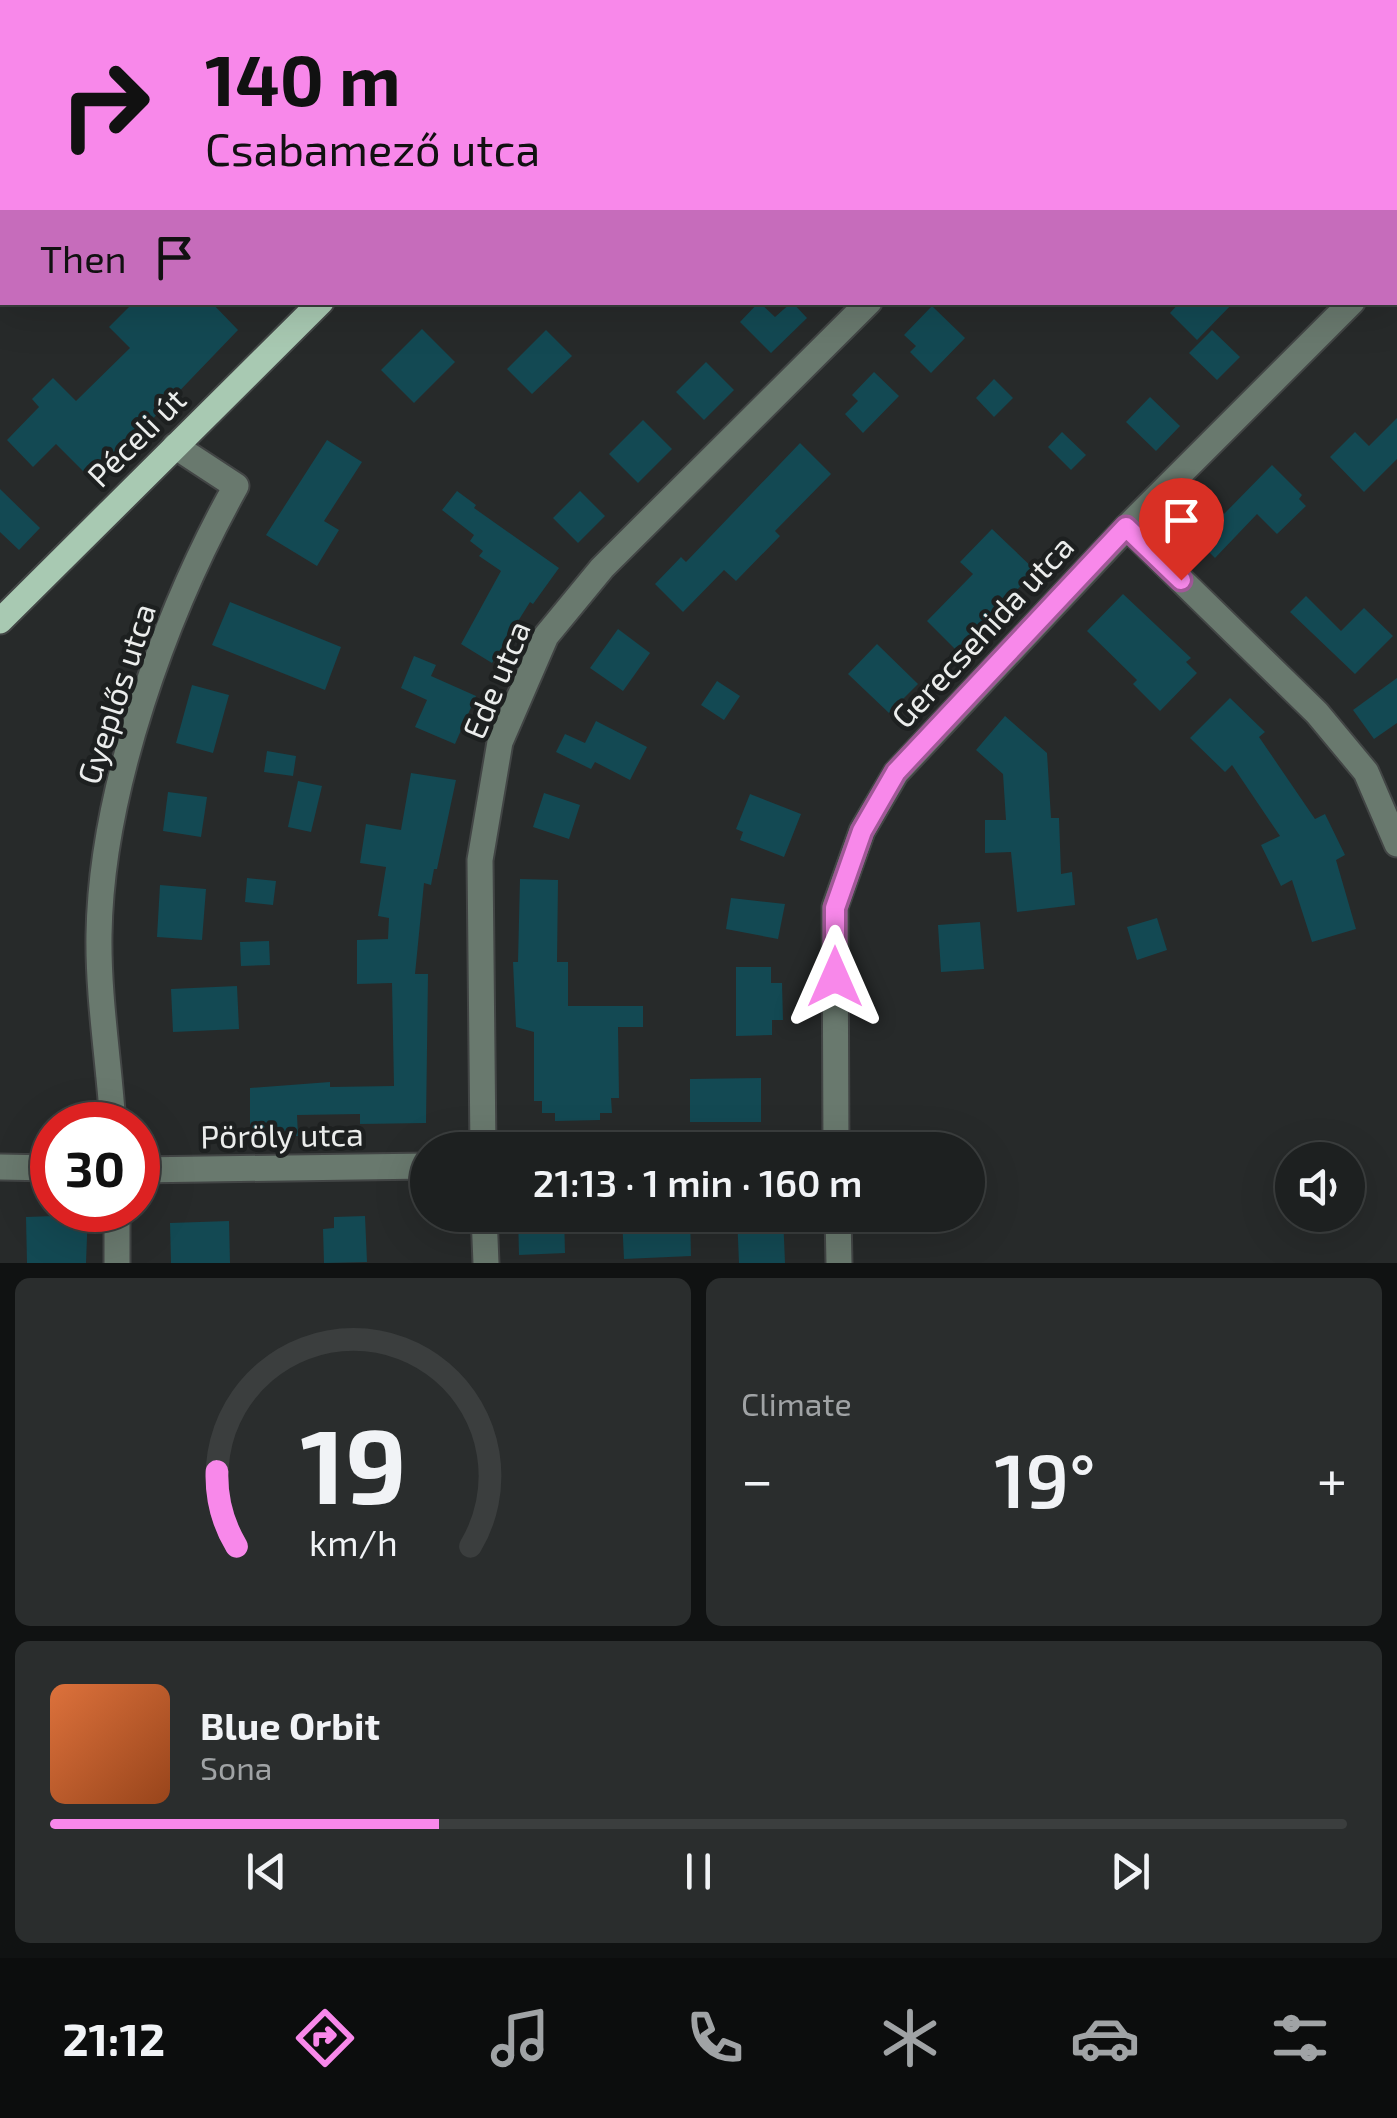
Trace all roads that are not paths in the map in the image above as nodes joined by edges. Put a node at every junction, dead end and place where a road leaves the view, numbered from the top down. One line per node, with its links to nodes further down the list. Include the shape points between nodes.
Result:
1 (318, 305): 4 (main road, Péceli út)
2 (866, 305): 9 (street, Ede utca, via 602,568 546,636 500,742 480,860)
3 (1349, 305): 5 (street, Gerecsehida utca)
4 (176, 446): 6 (main road, Péceli út); 8 (street, Gyeplős utca, via 236,486 198,554 120,770 99,934)
5 (1126, 527): 7 (street, via 1316,713 1366,772); 10 (street, Gerecsehida utca, via 896,772 862,831 835,908)
6 (0, 621)
7 (1397, 844)
8 (111, 1102)
9 (482, 1132)
10 (836, 1132)
11 (0, 1166): 13 (street)
12 (410, 1166): 14 (street, Pöröly utca)
13 (30, 1167)
14 (160, 1170)
15 (117, 1232): 18 (street)
16 (485, 1232): 19 (street)
17 (838, 1232): 20 (street)
18 (117, 1263)
19 (486, 1263)
20 (839, 1263)

